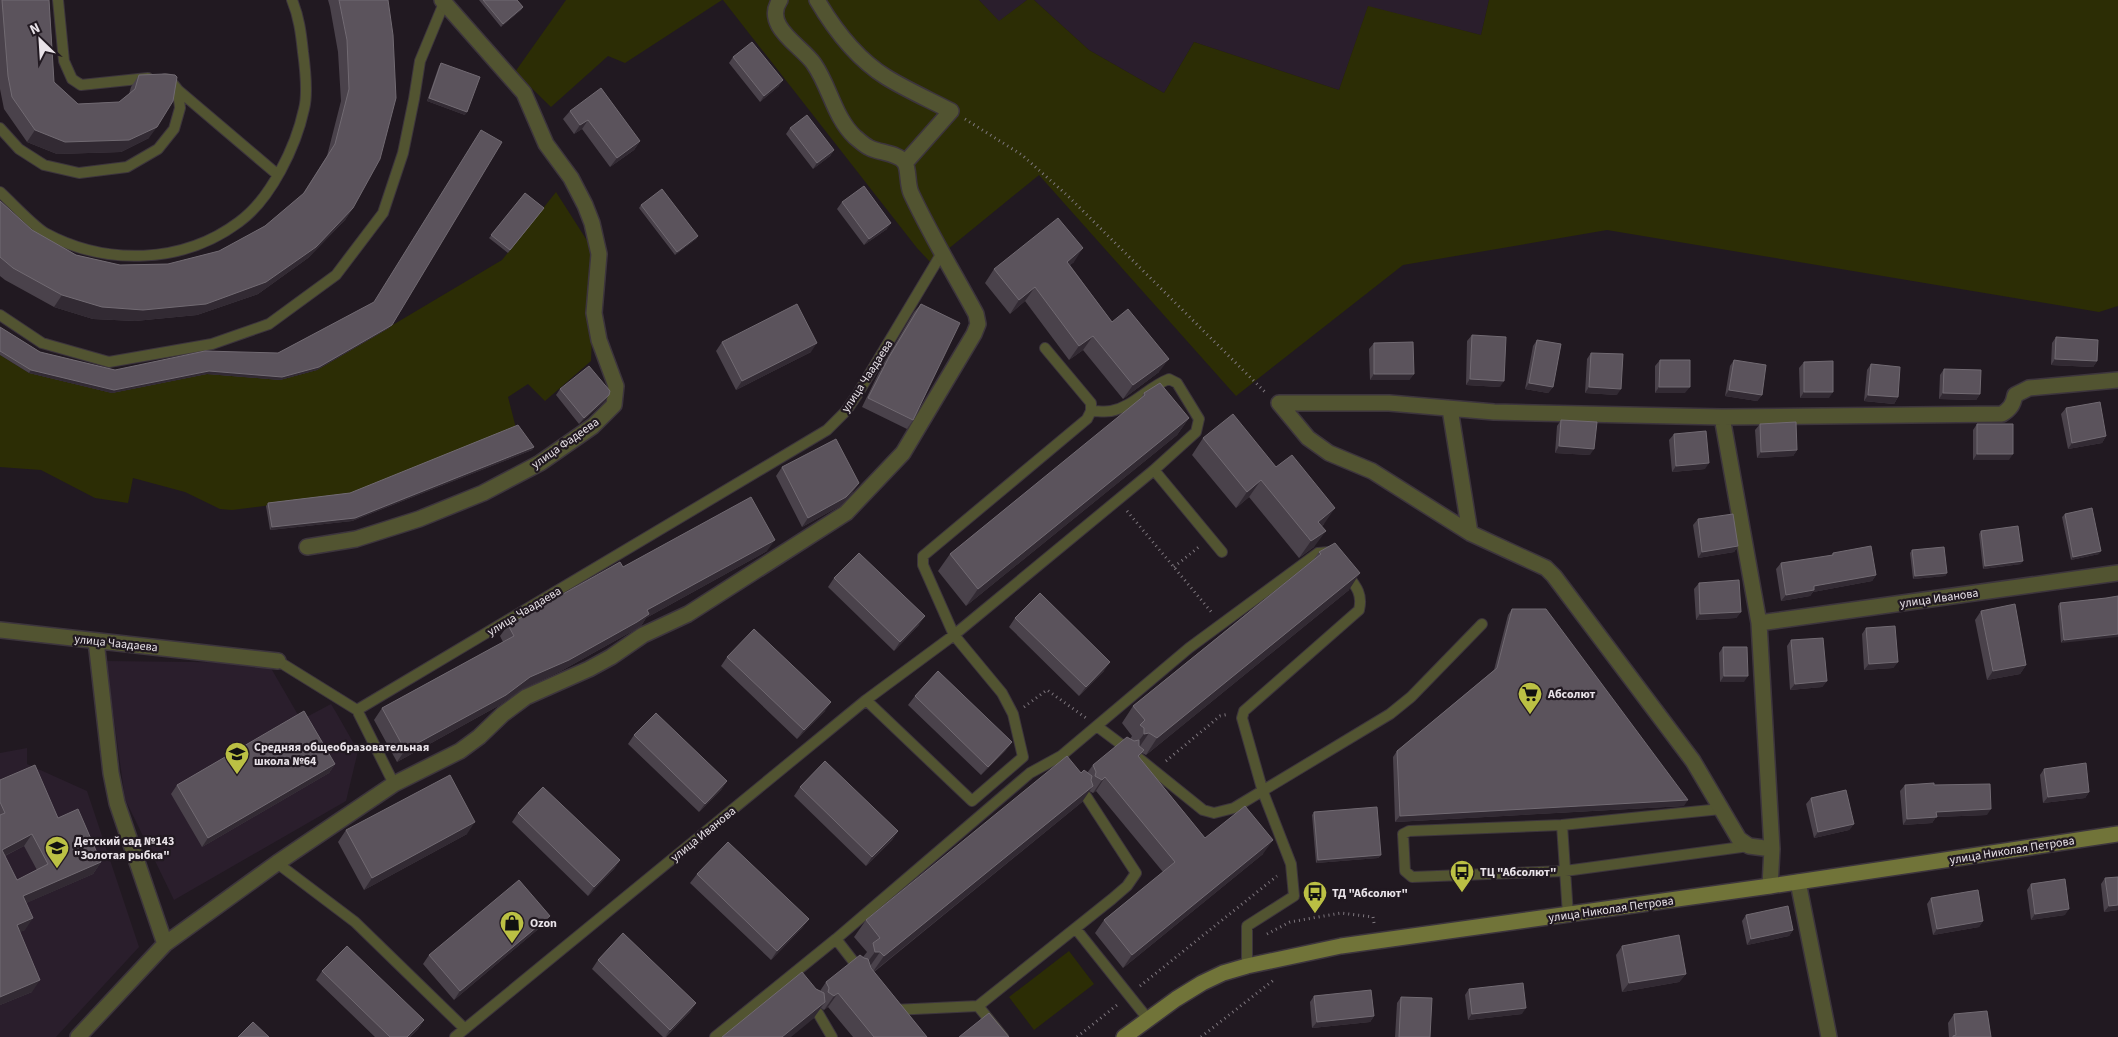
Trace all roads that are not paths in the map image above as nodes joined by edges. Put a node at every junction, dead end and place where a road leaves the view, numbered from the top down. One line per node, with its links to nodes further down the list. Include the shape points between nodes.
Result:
1 (58, 0): 6 (lane, via 64,61 72,79 82,85 153,78 170,80)
2 (292, 0): 9 (lane, via 299,17 305,107 292,148)
3 (780, 0): 8 (street, via 776,6 776,21 809,56 848,128 869,148 896,156)
4 (817, 0): 8 (street, via 830,21 866,61 886,77 951,111)
5 (443, 2): 12 (lane, via 420,60 403,153 383,213 336,275 269,324 212,344 109,362 42,342); 20 (street, улица Фадеева, via 524,93 546,144 571,178 585,205 599,254 594,313 598,340 616,386 614,405 593,426 540,463 483,493 419,519 356,539)
6 (178, 90): 7 (lane, via 180,108 174,129 158,149 127,167 79,173 44,166 19,149); 9 (lane)
7 (0, 128)
8 (905, 163): 11 (street, via 911,192)
9 (278, 175): 10 (lane, via 272,187 240,222 202,244 161,255 118,256 87,250 44,232)
10 (0, 192)
11 (943, 251): 30 (lane, улица Чаадаева, via 858,395 827,430); 34 (street, via 976,314 978,324 903,453 846,513 688,614 643,635 589,669 526,697 460,751)
12 (0, 315)
13 (1045, 348): 16 (lane, via 1091,403)
14 (2118, 380): 17 (street, via 2022,390 2009,410 2002,414)
15 (1450, 409): 17 (street); 19 (street); 19 (street, via 1389,403 1280,403 1308,438 1329,453 1372,471)
16 (1091, 411): 18 (lane, улица Иванова, via 1109,412 1122,408 1160,383 1169,380 1177,383 1199,419 1198,427); 26 (lane, via 1087,419 923,556 923,564)
17 (1722, 417): 24 (street)
18 (1154, 470): 21 (lane); 26 (lane, улица Иванова)
19 (1470, 533): 37 (street, via 1534,562 1554,576 1693,761)
20 (307, 547)
21 (1222, 552)
22 (2118, 573): 24 (street, улица Иванова)
23 (1482, 624): 35 (lane, via 1411,697 1390,714)
24 (1759, 624): 41 (street)
25 (0, 630): 27 (street, улица Чаадаева)
26 (954, 635): 29 (lane, улица Иванова); 29 (lane, via 1002,693 1013,714 1023,757 972,801)
27 (96, 641): 28 (street, улица Чаадаева); 49 (street, via 117,804)
28 (278, 661): 30 (lane, улица Чаадаева)
29 (866, 700): 56 (lane, улица Иванова)
30 (357, 710): 34 (lane)
31 (1098, 727): 32 (lane); 35 (lane, via 1189,648 1304,562 1318,553 1329,552 1358,588 1362,599 1359,610 1244,711 1243,726); 48 (lane, via 1064,760 1030,773)
32 (1126, 748)
33 (1136, 756): 35 (lane, via 1203,810 1214,813 1234,808)
34 (394, 784): 42 (street)
35 (1263, 792): 51 (lane, via 1291,864 1294,896 1247,926)
36 (1086, 796): 47 (lane, via 1136,873 1127,886)
37 (1721, 809): 38 (lane); 40 (street, via 1739,838)
38 (1562, 825): 43 (lane); 43 (lane, via 1409,831 1402,834 1404,865 1412,877)
39 (2118, 834): 44 (main road, улица Николая Петрова)
40 (1750, 846): 41 (street); 43 (lane)
41 (1772, 849): 45 (street)
42 (276, 863): 49 (street); 56 (lane, via 355,922)
43 (1565, 871): 46 (lane)
44 (1798, 882): 45 (main road, улица Николая Петрова); 63 (street)
45 (1770, 886): 46 (main road, улица Николая Петрова)
46 (1568, 915): 51 (main road, улица Николая Петрова, via 1341,946)
47 (1076, 929): 53 (lane); 55 (lane)
48 (836, 939): 50 (lane); 59 (lane, via 796,977)
49 (165, 944): 57 (street)
50 (857, 966)
51 (1247, 966): 55 (main road, улица Николая Петрова, via 1202,983)
52 (888, 1003): 53 (lane, via 893,1010)
53 (978, 1006): 61 (lane)
54 (818, 1013): 60 (lane)
55 (1148, 1019): 62 (main road, улица Николая Петрова)
56 (466, 1028): 58 (lane, улица Иванова)
57 (78, 1037)
58 (455, 1037)
59 (715, 1037)
60 (832, 1037)
61 (1002, 1037)
62 (1124, 1037)
63 (1828, 1037)

